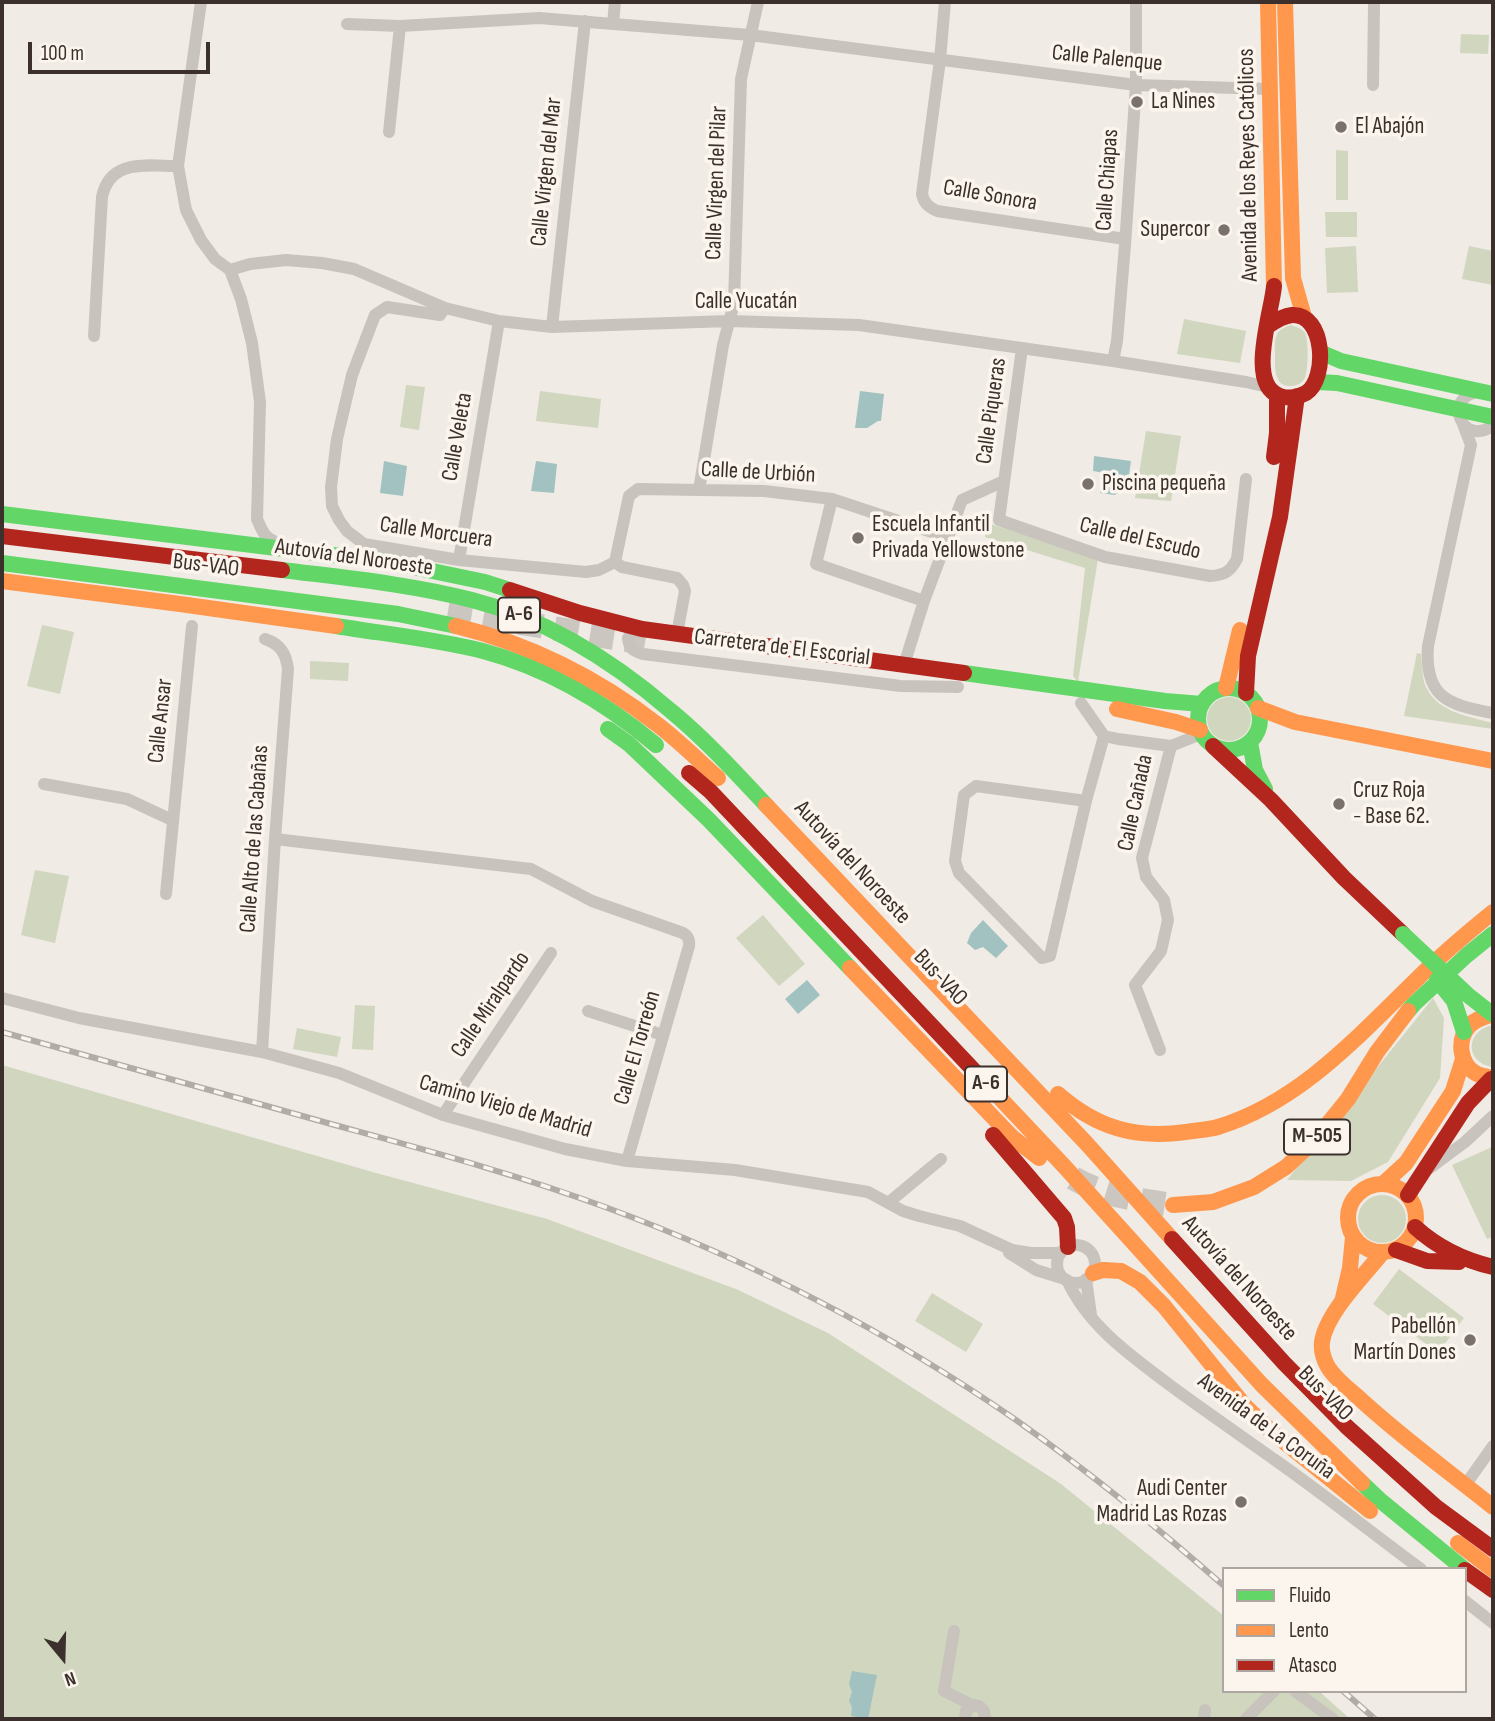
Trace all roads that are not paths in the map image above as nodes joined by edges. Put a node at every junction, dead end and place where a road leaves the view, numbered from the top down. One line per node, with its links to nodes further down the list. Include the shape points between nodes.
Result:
1 (201, 2): 19 (street)
2 (615, 2): 11 (street)
3 (758, 2): 13 (street, Calle Virgen del Pilar)
4 (945, 2): 14 (street, Calle Sonora)
5 (1136, 2): 15 (street, Calle Chiapas)
6 (1268, 2): 17 (main road, Avenida de los Reyes Católicos)
7 (1285, 2): 23 (main road, Avenida de los Reyes Católicos, via 1293,278)
8 (1374, 2): 16 (street)
9 (585, 22): 11 (street, Calle Palenque); 12 (street, Calle Palenque, via 538,18); 26 (street, Calle Virgen del Mar)
10 (347, 24): 12 (street, Calle Palenque)
11 (614, 24): 13 (street, Calle Palenque)
12 (400, 26): 18 (street)
13 (750, 35): 14 (street, Calle Palenque); 25 (street, Calle Virgen del Pilar, via 741,79 734,303)
14 (940, 60): 15 (street, Calle Palenque); 20 (street, Calle Sonora, via 922,194 928,206)
15 (1136, 85): 17 (street, Calle Palenque); 20 (street, Calle Chiapas)
16 (1373, 85)
17 (1270, 89): 27 (main road, Avenida de los Reyes Católicos, via 1275,281)
18 (389, 132)
19 (178, 166): 21 (street, via 186,210 201,240); 28 (street, via 130,166 104,186)
20 (1125, 239): 31 (street, Calle Chiapas)
21 (230, 270): 22 (street, Calle Yucatán, via 286,260 322,263 354,269); 44 (street, via 252,343 260,402)
22 (445, 308): 24 (street, Calle Yucatán); 52 (street, Calle Morcuera, via 440,315 387,307 375,315 352,375 337,439 332,506 347,531 364,544)
23 (1304, 317): 27 (main road, via 1291,314); 30 (main road, via 1314,328)
24 (499, 321): 26 (street, Calle Yucatán); 52 (street, Calle Veleta)
25 (729, 321): 26 (street, Calle Yucatán); 29 (street, Calle Yucatán, via 859,325); 41 (street, Calle Virgen del Pilar)
26 (552, 327)
27 (1268, 327): 33 (main road, via 1263,367)
28 (94, 336)
29 (1021, 348): 31 (street, Calle Yucatán); 40 (street, Calle Piqueras)
30 (1320, 352): 32 (main road); 34 (main road, via 1341,361)
31 (1113, 361): 33 (street, Calle Yucatán, via 1246,382)
32 (1317, 382): 35 (main road); 36 (main road, via 1337,383)
33 (1273, 391): 35 (main road); 67 (main road, via 1277,433 1268,517)
34 (1490, 395): 36 (street, via 1470,393 1460,403)
35 (1297, 397): 68 (main road, via 1280,517 1248,656)
36 (1461, 417): 37 (main road); 38 (street)
37 (1491, 424): 38 (street)
38 (1471, 445): 72 (street, via 1427,663 1433,685 1444,697 1463,708)
39 (1246, 480): 45 (street, Calle del Escudo, via 1237,559 1222,575 1105,557)
40 (1003, 481): 45 (street, Calle Piqueras); 47 (street, via 962,500)
41 (699, 490): 42 (street, Calle de Urbión); 53 (street, Calle de Urbión, via 638,489 629,496)
42 (832, 499): 47 (street, Calle de Urbión); 56 (street, via 816,564)
43 (2, 514): 48 (main road)
44 (257, 519): 48 (street, via 245,537); 49 (street, via 270,540)
45 (999, 520)
46 (2, 536): 51 (main road, Autovía del Noroeste / A-6)
47 (947, 537): 56 (street)
48 (228, 541): 49 (main road)
49 (305, 552): 60 (main road, via 465,576)
50 (2, 554): 57 (main road)
51 (188, 559): 84 (main road, via 365,569 446,581 522,603 596,640 703,724 1042,1079 1074,1109 1110,1127 1148,1135 1189,1134 1233,1122 1282,1099 1338,1056 1455,942); 128 (main road, Autovía del Noroeste / A-6, via 379,582 473,600 562,634 672,711 1087,1144 1284,1363 1436,1507)
52 (459, 559): 53 (street, Calle Morcuera, via 586,572)
53 (615, 562): 59 (street, via 677,578 685,591)
54 (2, 563): 89 (main road, Bus-VAO, via 440,621 553,659 600,684 669,734 753,814)
55 (2, 581): 62 (main road, A-6, via 248,612)
56 (924, 601): 63 (street)
57 (448, 611)
58 (192, 626): 81 (street, Calle Ansar)
59 (677, 634): 60 (main road); 63 (main road)
60 (643, 636): 64 (main road); 66 (street, Carretera de El Escorial, via 633,632 628,638 633,651 901,686)
61 (265, 639): 82 (street, Calle Alto de las Cabañas, via 279,646 288,669)
62 (474, 649): 96 (main road, via 484,663 579,708 629,744 709,820); 131 (main road, A-6, via 523,664 588,696 644,735 711,792 1064,1166 1262,1385 1381,1502)
63 (904, 664): 65 (main road)
64 (883, 675): 65 (main road); 66 (main road)
65 (982, 676): 70 (main road)
66 (958, 687): 69 (main road)
67 (1226, 688): 68 (main road); 70 (main road)
68 (1247, 693): 71 (main road)
69 (1081, 703): 73 (street); 74 (main road, via 1165,719)
70 (1202, 704): 74 (main road, via 1198,712)
71 (1258, 708): 75 (main road, via 1259,728); 77 (main road, via 1295,722)
72 (1493, 713)
73 (1104, 736): 76 (street); 80 (street)
74 (1205, 736): 75 (main road, via 1228,750); 76 (street, Calle Cañada); 79 (main road)
75 (1250, 742): 79 (main road, via 1255,770)
76 (1171, 746): 97 (street, Calle Cañada, via 1142,858 1146,877 1164,900 1168,920 1161,951 1135,985)
77 (1493, 761)
78 (44, 785): 81 (street, via 127,799)
79 (1271, 800): 86 (main road)
80 (1086, 801): 80 (street, via 1050,956 1042,958 959,873 955,861 964,795 976,786)
81 (172, 820): 83 (street, Calle Ansar)
82 (275, 839): 95 (street, Calle El Torreón, via 531,869 593,901 683,933 689,946); 98 (street, Calle Alto de las Cabañas)
83 (166, 894)
84 (1493, 912)
85 (1493, 925): 91 (main road, M-505, via 1434,979)
86 (1403, 934): 93 (main road, bridge); 94 (main road, bridge, via 1454,1001)
87 (1493, 934): 91 (main road)
88 (551, 953): 101 (street, Calle Miralpardo)
89 (902, 972)
90 (2, 998): 98 (street, Camino Viejo de Madrid, via 79,1018)
91 (1414, 1004): 111 (main road, M-505, via 1331,1120 1286,1167 1254,1187 1213,1202)
92 (588, 1011): 95 (street)
93 (1493, 1014): 94 (main road, via 1476,1019)
94 (1464, 1032): 99 (main road)
95 (663, 1035): 105 (street, Calle El Torreón)
96 (926, 1049): 103 (main road, via 1012,1137); 115 (main road, via 1064,1218)
97 (1160, 1050)
98 (262, 1052): 101 (street, Camino Viejo de Madrid, via 339,1073)
99 (1463, 1059): 100 (main road, via 1477,1074); 107 (main road, via 1453,1091 1406,1163)
100 (1492, 1079): 106 (main road, via 1468,1103)
101 (443, 1115): 105 (street, Camino Viejo de Madrid, via 519,1138)
102 (1493, 1116): 106 (street)
103 (1040, 1158)
104 (941, 1159): 110 (street)
105 (627, 1161): 110 (street, Camino Viejo de Madrid, via 735,1170 836,1186 868,1192)
106 (1422, 1174): 108 (main road)
107 (1383, 1184): 108 (main road); 113 (main road, via 1360,1192 1352,1201 1348,1225)
108 (1408, 1195): 112 (main road, via 1417,1216)
109 (1118, 1202): 124 (main road, Bus-VAO, via 1267,1367)
110 (888, 1203): 114 (street, Camino Viejo de Madrid, via 960,1226)
111 (1173, 1205)
112 (1415, 1227): 116 (main road, via 1405,1244); 117 (main road, via 1452,1255)
113 (1353, 1237): 116 (main road, via 1368,1250); 121 (main road)
114 (998, 1245): 115 (street, Camino Viejo de Madrid, via 1022,1253); 120 (street, Camino Viejo de Madrid, via 1036,1270)
115 (1065, 1250): 119 (street, via 1075,1245 1088,1249 1095,1267); 120 (street, via 1058,1267)
116 (1389, 1251): 117 (main road, via 1427,1261); 121 (main road)
117 (1475, 1263): 118 (main road)
118 (1493, 1267)
119 (1090, 1276): 120 (street, via 1077,1282); 122 (street); 130 (main road, via 1102,1270 1121,1271 1140,1282 1272,1432 1395,1530)
120 (1066, 1280): 122 (street, Avenida de La Coruña)
121 (1343, 1299): 125 (main road, via 1322,1341 1329,1369 1380,1418)
122 (1091, 1315): 129 (street, Avenida de La Coruña, via 1142,1365)
123 (1493, 1446): 125 (street)
124 (1375, 1474)
125 (1466, 1484): 127 (main road)
126 (1405, 1501): 132 (main road)
127 (1493, 1507)
128 (1493, 1549)
129 (1418, 1567)
130 (1459, 1567)
131 (1461, 1567)
132 (1493, 1570)
133 (1467, 1572): 134 (main road, A-6)
134 (1493, 1590)
135 (1467, 1603): 136 (street)
136 (1493, 1623)
137 (954, 1631): 140 (street, via 944,1691)
138 (1273, 1693): 143 (street)
139 (1297, 1693): 144 (street)
140 (972, 1705): 141 (street); 142 (street, via 985,1710)
141 (965, 1719)
142 (988, 1719)
143 (1246, 1719)
144 (1333, 1719)

